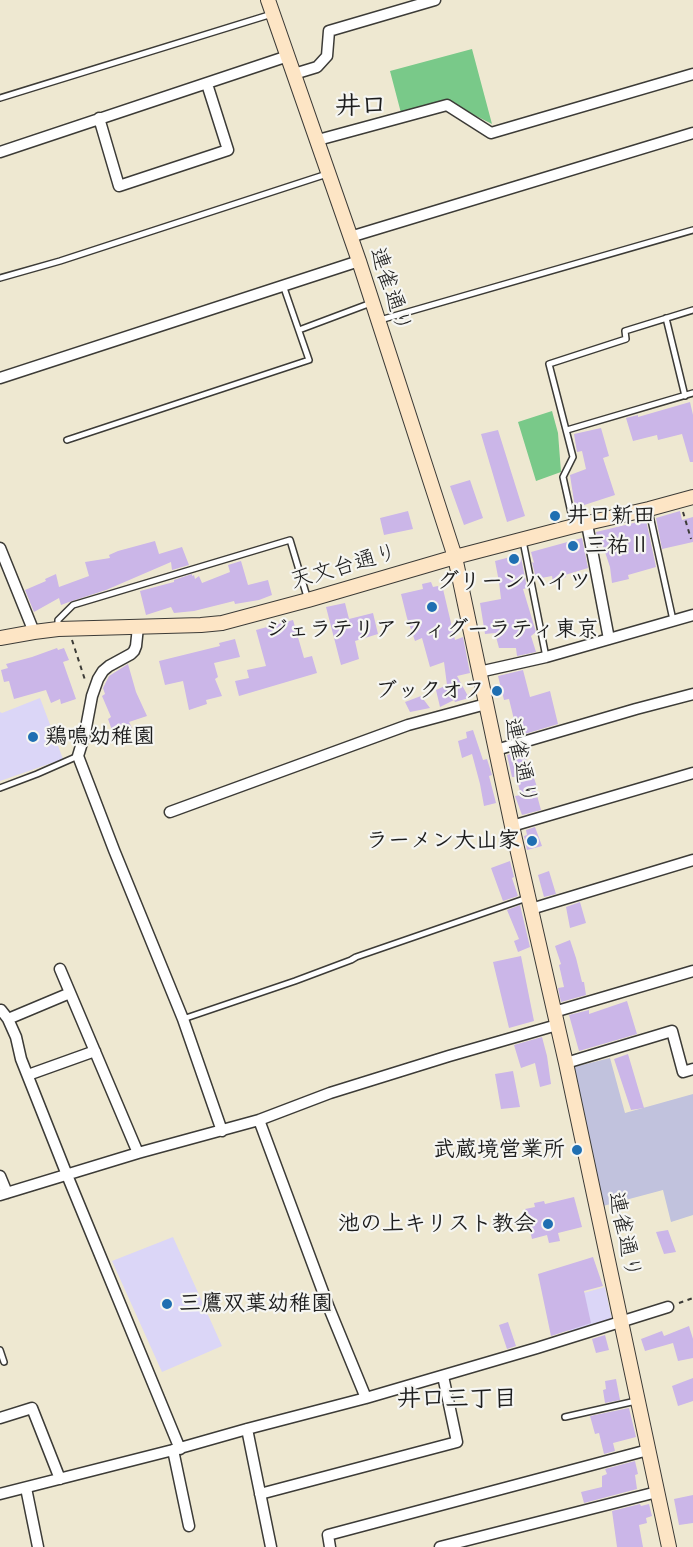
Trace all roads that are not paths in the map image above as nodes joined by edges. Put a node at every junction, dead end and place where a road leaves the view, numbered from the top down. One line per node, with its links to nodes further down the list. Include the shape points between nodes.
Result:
1 (435, 0): 4 (street, via 328,31 327,56 317,67)
2 (271, 7): 3 (main road, 連雀通り); 7 (lane)
3 (288, 56): 4 (main road, 連雀通り); 6 (street)
4 (294, 74): 10 (main road, 連雀通り)
5 (693, 74): 10 (street, via 491,134 447,105)
6 (207, 84): 8 (street); 8 (street, via 228,150 119,186)
7 (0, 98)
8 (99, 118): 11 (street)
9 (693, 133): 14 (street)
10 (318, 140): 12 (main road, 連雀通り)
11 (0, 152)
12 (329, 173): 14 (main road, 連雀通り); 16 (lane)
13 (693, 230): 21 (lane)
14 (350, 237): 15 (main road, 連雀通り)
15 (359, 261): 17 (street); 18 (main road, 連雀通り)
16 (0, 278)
17 (283, 285): 22 (lane); 23 (street)
18 (373, 303): 21 (main road, 連雀通り); 22 (lane)
19 (693, 310): 20 (lane)
20 (666, 318): 25 (lane); 26 (lane, via 625,331 626,339 549,364)
21 (379, 321): 33 (main road, 連雀通り)
22 (299, 330): 27 (lane, via 309,360)
23 (0, 378)
24 (693, 393): 25 (lane)
25 (685, 396): 26 (lane)
26 (567, 430): 30 (lane, via 573,457 563,477)
27 (67, 440)
28 (687, 499): 29 (main road, 天文台通り)
29 (649, 509): 30 (main road, 天文台通り); 36 (lane)
30 (581, 525): 31 (main road, 天文台通り); 41 (street)
31 (523, 539): 33 (main road, 天文台通り); 42 (lane)
32 (0, 548): 39 (street)
33 (455, 557): 34 (main road, 天文台通り); 43 (main road, 連雀通り)
34 (308, 600): 37 (main road, 天文台通り, via 222,622); 38 (lane, via 290,540 73,605 58,620)
35 (693, 615): 36 (street)
36 (673, 620): 41 (street)
37 (138, 627): 38 (main road, 天文台通り); 47 (street, via 134,651 102,671)
38 (64, 629): 39 (main road, 天文台通り)
39 (34, 632): 40 (main road, 天文台通り)
40 (0, 638)
41 (609, 639): 42 (street)
42 (546, 657): 43 (street)
43 (479, 672): 45 (main road, 連雀通り)
44 (693, 694): 46 (street)
45 (486, 704): 46 (main road, 連雀通り); 50 (street, via 408,725)
46 (496, 750): 51 (main road, 連雀通り)
47 (78, 756): 49 (lane); 59 (street)
48 (693, 773): 51 (street)
49 (0, 788)
50 (170, 812)
51 (512, 826): 53 (main road, 連雀通り)
52 (693, 860): 53 (street)
53 (530, 903): 58 (main road, 連雀通り); 59 (lane, via 356,957)
54 (60, 969): 56 (street)
55 (693, 971): 58 (street)
56 (70, 993): 57 (street); 60 (street)
57 (4, 1014): 63 (street)
58 (556, 1018): 61 (main road, 連雀通り); 64 (street)
59 (183, 1019): 65 (street)
60 (95, 1051): 63 (street); 66 (street)
61 (566, 1063): 62 (street, via 672,1031 683,1072); 71 (main road, 連雀通り)
62 (693, 1069)
63 (28, 1076): 67 (street)
64 (258, 1120): 65 (street); 75 (street)
65 (222, 1131): 66 (street)
66 (138, 1153): 67 (street)
67 (67, 1175): 69 (street); 80 (street)
68 (0, 1176): 69 (street)
69 (4, 1194)
70 (668, 1306): 71 (street)
71 (620, 1322): 74 (street); 76 (main road, 連雀通り)
72 (0, 1350): 73 (lane)
73 (4, 1362)
74 (443, 1376): 75 (street); 86 (street, via 457,1442)
75 (366, 1398): 79 (street)
76 (637, 1400): 77 (lane); 81 (main road, 連雀通り)
77 (565, 1417)
78 (0, 1418): 82 (street, via 32,1408)
79 (247, 1429): 80 (street); 86 (street)
80 (177, 1450): 82 (street); 87 (street)
81 (648, 1450): 84 (main road, 連雀通り); 90 (street, via 328,1535)
82 (60, 1479): 83 (street)
83 (26, 1488): 85 (street); 88 (street)
84 (657, 1492): 91 (street); 92 (main road, 連雀通り)
85 (0, 1494)
86 (260, 1494): 89 (street)
87 (189, 1526)
88 (38, 1547)
89 (271, 1547)
90 (330, 1547)
91 (440, 1547)
92 (669, 1547)

